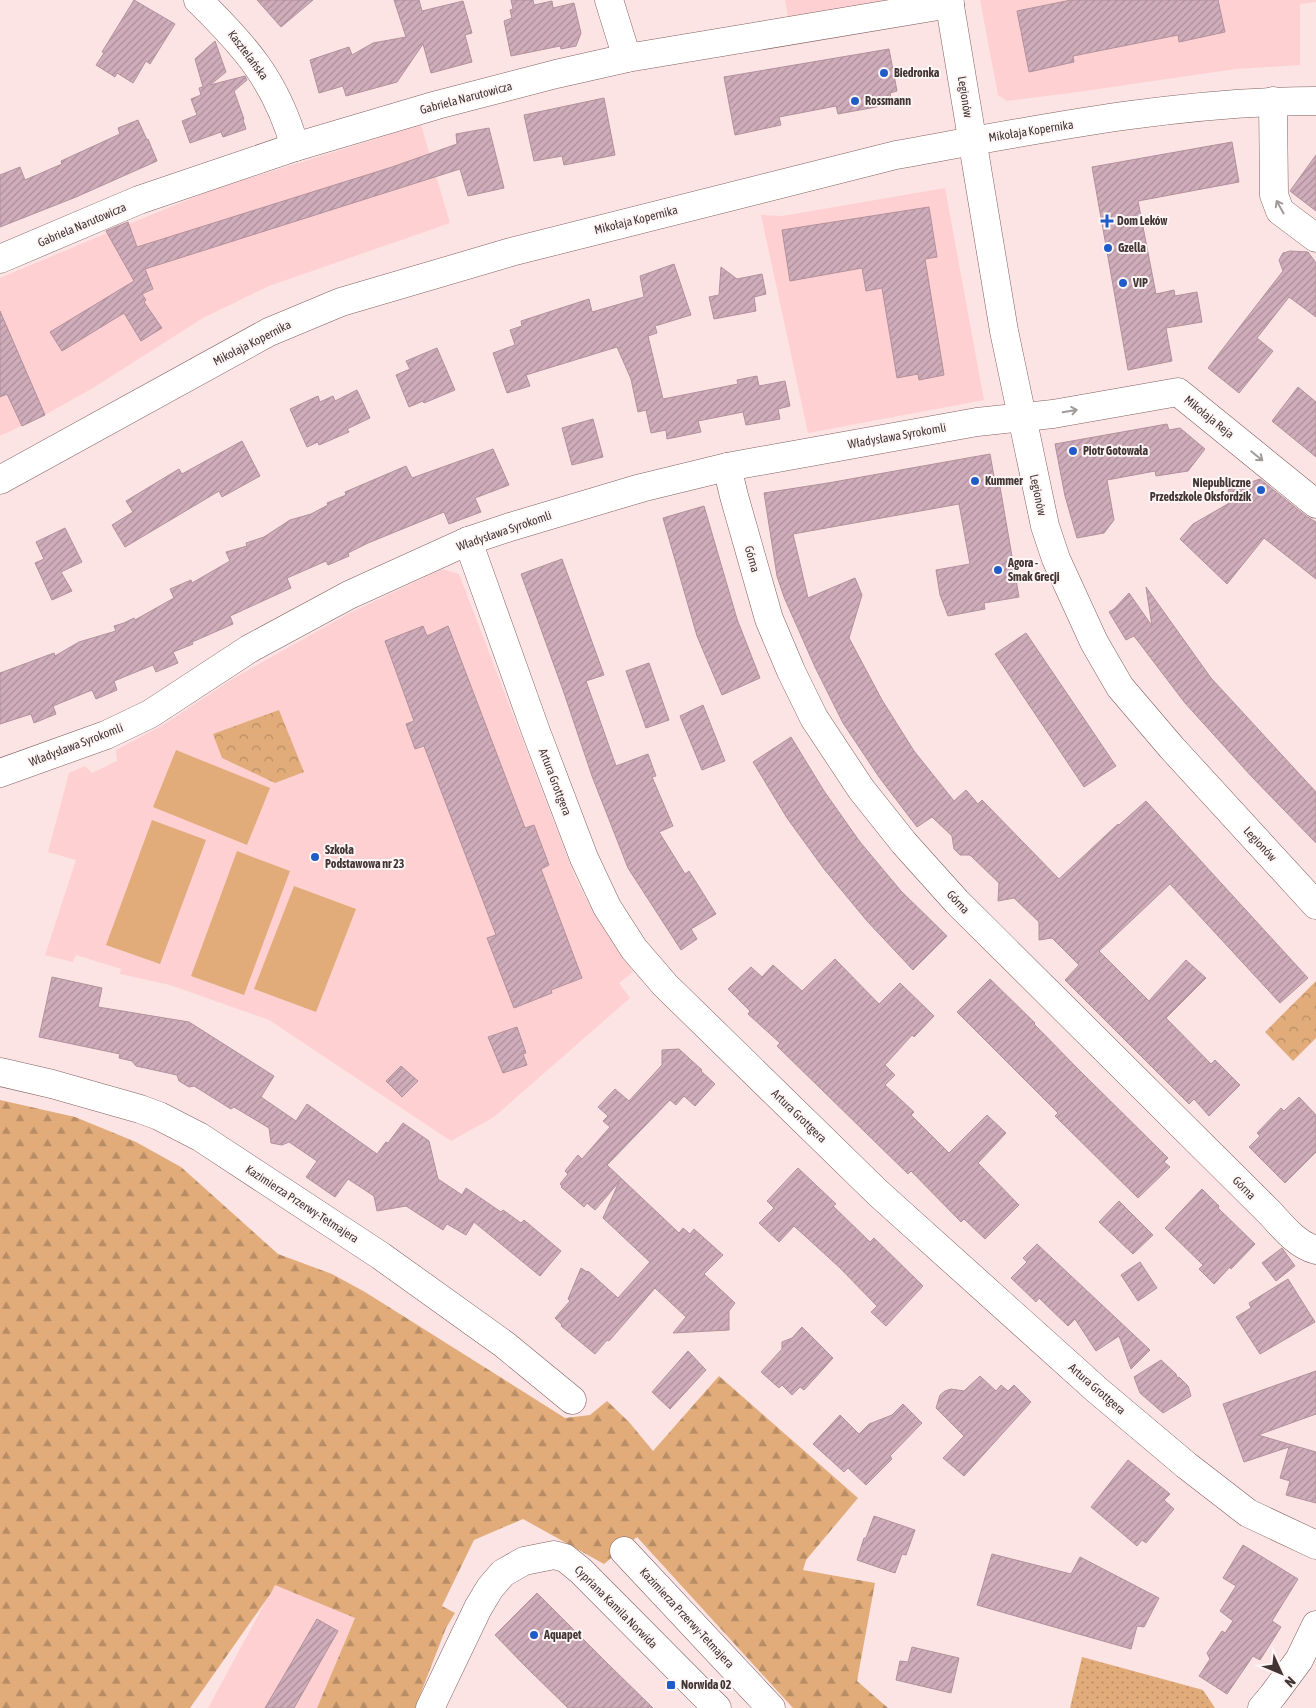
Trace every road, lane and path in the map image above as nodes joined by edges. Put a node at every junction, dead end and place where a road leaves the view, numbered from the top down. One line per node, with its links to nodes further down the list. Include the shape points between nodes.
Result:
1 (198, 0): 8 (street, Kasztelańska, via 231,32 259,66 275,94)
2 (609, 0): 4 (street)
3 (950, 2): 4 (street, Gabriela Narutowicza); 7 (street, Legionów)
4 (628, 58): 8 (street, Gabriela Narutowicza, via 556,74)
5 (1273, 101): 6 (street, Mikołaja Kopernika); 7 (street, Mikołaja Kopernika, via 1175,109); 9 (street, one-way to 5, via 1280,211 1274,195)
6 (1316, 101)
7 (972, 141): 11 (street, Legionów); 13 (street, Mikołaja Kopernika, via 896,155 643,218 511,252 341,302 269,332)
8 (295, 147): 10 (street, Gabriela Narutowicza, via 140,200)
9 (1316, 238)
10 (0, 259)
11 (1022, 417): 12 (street, Władysława Syrokomli, via 977,422); 14 (street, Mikołaja Reja, one-way to 14, via 1178,392); 17 (street, Legionów, via 1045,526 1056,559 1094,642 1120,687)
12 (727, 467): 15 (street, Władysława Syrokomli, via 642,488); 19 (street, Górna, via 769,619 814,718 862,789 957,902 1297,1240)
13 (0, 480)
14 (1316, 504)
15 (468, 541): 16 (street, Władysława Syrokomli, via 348,595 249,649 150,714 115,731); 21 (street, Artura Grottgera, via 584,858 607,907 634,948 665,985 878,1193 1097,1390 1248,1513)
16 (0, 773)
17 (1316, 905)
18 (0, 1072): 20 (street, Kazimierza Przerwy-Tetmajera, via 140,1109 200,1137 381,1256 505,1345)
19 (1316, 1250)
20 (572, 1400)
21 (1316, 1546)
22 (624, 1551): 26 (street, Kazimierza Przerwy-Tetmajera)
23 (1316, 1625): 27 (street, via 1299,1660)
24 (430, 1708): 25 (street, Cypriana Kamila Norwida, via 490,1588 503,1573 524,1561 554,1555 565,1558 581,1571)
25 (716, 1708)
26 (771, 1708)
27 (1262, 1708)

